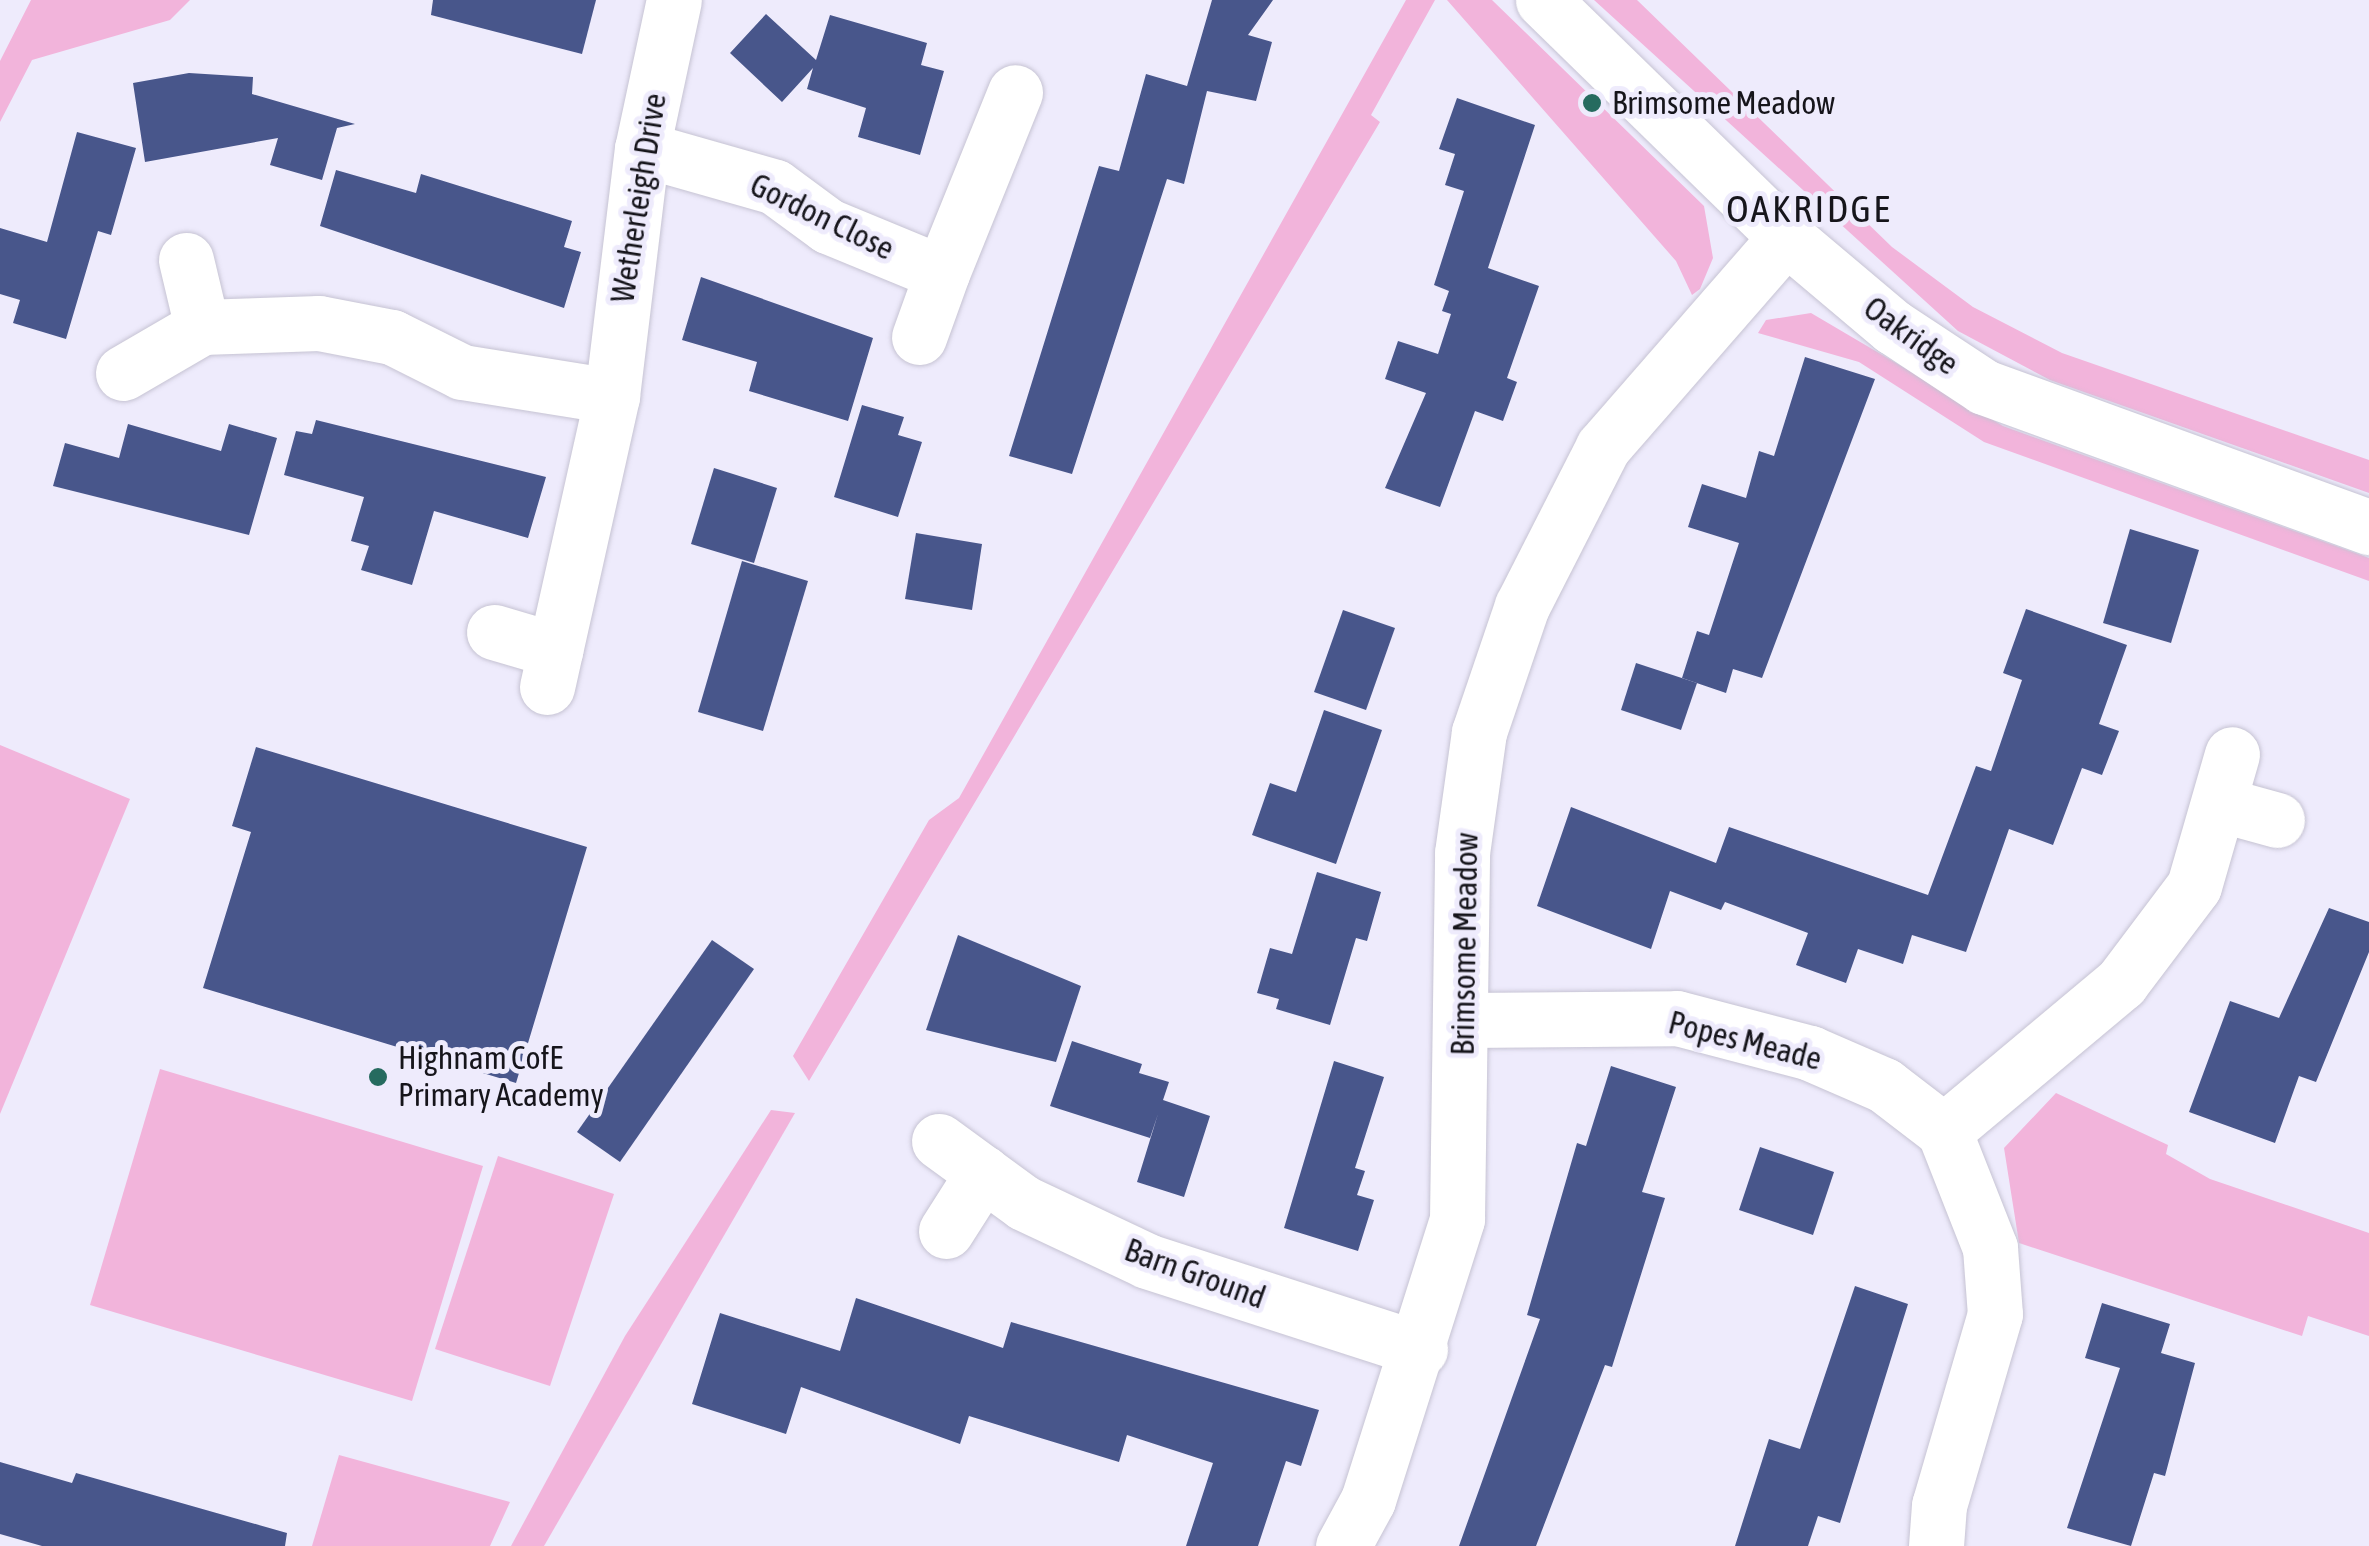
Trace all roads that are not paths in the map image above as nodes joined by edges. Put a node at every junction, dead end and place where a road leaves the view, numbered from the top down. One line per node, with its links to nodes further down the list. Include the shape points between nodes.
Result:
1 (674, 0): 4 (street, Wetherleigh Drive)
2 (1543, 0): 5 (street, Oakridge)
3 (1015, 92): 7 (street)
4 (642, 149): 7 (street, Gordon Close, via 775,187 828,226); 11 (street, Wetherleigh Drive)
5 (1786, 237): 12 (street, Oakridge, via 1893,327 1984,387); 15 (street, Brimsome Meadow, via 1604,447 1522,606 1479,732 1462,853)
6 (186, 260): 8 (street)
7 (942, 273): 9 (street)
8 (202, 327): 10 (street); 11 (street, via 320,323 392,337 462,372)
9 (919, 337)
10 (123, 373)
11 (612, 396): 13 (street, Wetherleigh Drive, via 551,668)
12 (2369, 527)
13 (494, 632)
14 (2277, 820): 16 (street, via 2227,780 2194,886 2122,983)
15 (1466, 1020): 16 (street, Popes Meade, via 1677,1018 1810,1052 1884,1085); 20 (street, Brimsome Meadow, via 1457,1219)
16 (1944, 1130): 22 (street, via 1990,1248 1995,1314)
17 (939, 1140): 18 (street, Barn Ground)
18 (983, 1173): 19 (street); 20 (street, Barn Ground, via 1024,1203 1148,1260)
19 (946, 1231)
20 (1420, 1349): 21 (street, Brimsome Meadow)
21 (1343, 1546)
22 (1936, 1546)

